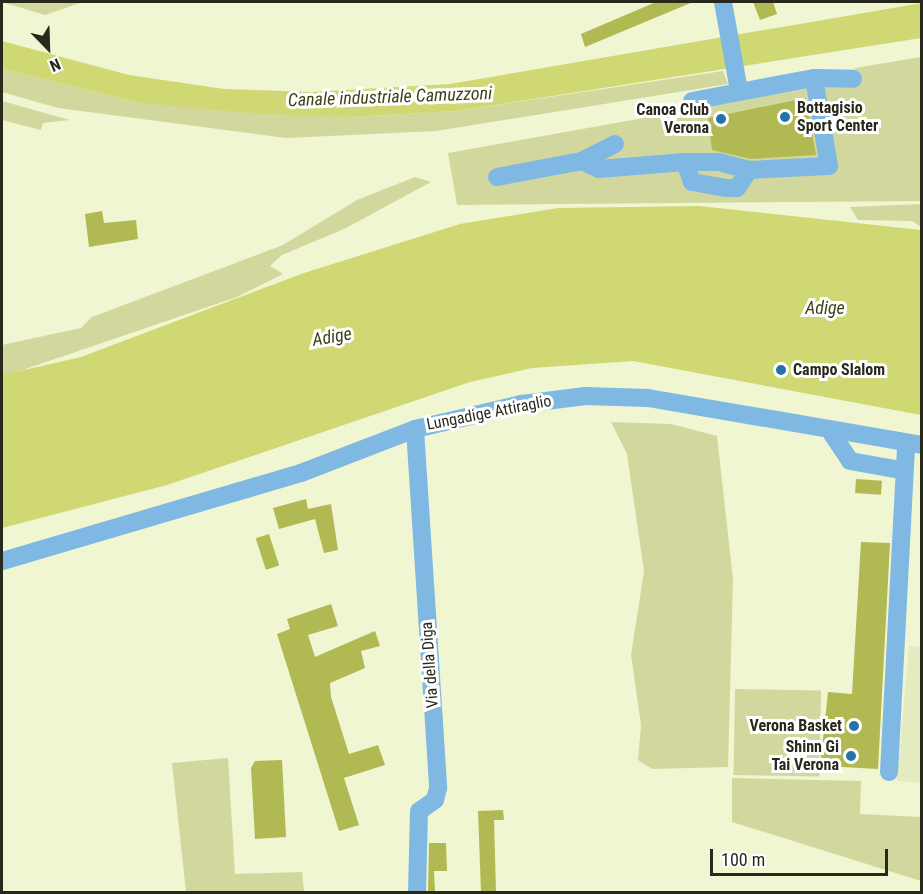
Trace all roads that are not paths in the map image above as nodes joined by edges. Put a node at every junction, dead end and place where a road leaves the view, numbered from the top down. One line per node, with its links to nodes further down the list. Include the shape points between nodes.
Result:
1 (723, 2): 4 (street)
2 (814, 78): 3 (street); 4 (street); 9 (street, via 829,166)
3 (853, 79)
4 (737, 85): 5 (street)
5 (692, 101)
6 (615, 144): 7 (street)
7 (582, 161): 8 (street, via 599,169); 10 (street)
8 (685, 162): 9 (street, via 719,162); 9 (street, via 692,182 724,188 736,188)
9 (749, 170)
10 (497, 177)
11 (415, 429): 12 (street, Lungadige Attiraglio, via 511,406 585,396 648,398); 15 (street, Lungadige Attiraglio, via 301,473); 17 (street, Via della Diga, via 438,788 435,800 418,811)
12 (832, 434): 13 (street, Lungadige Attiraglio); 14 (street, via 850,461)
13 (914, 445): 14 (street)
14 (901, 470): 16 (street)
15 (2, 561)
16 (889, 772)
17 (417, 892)

